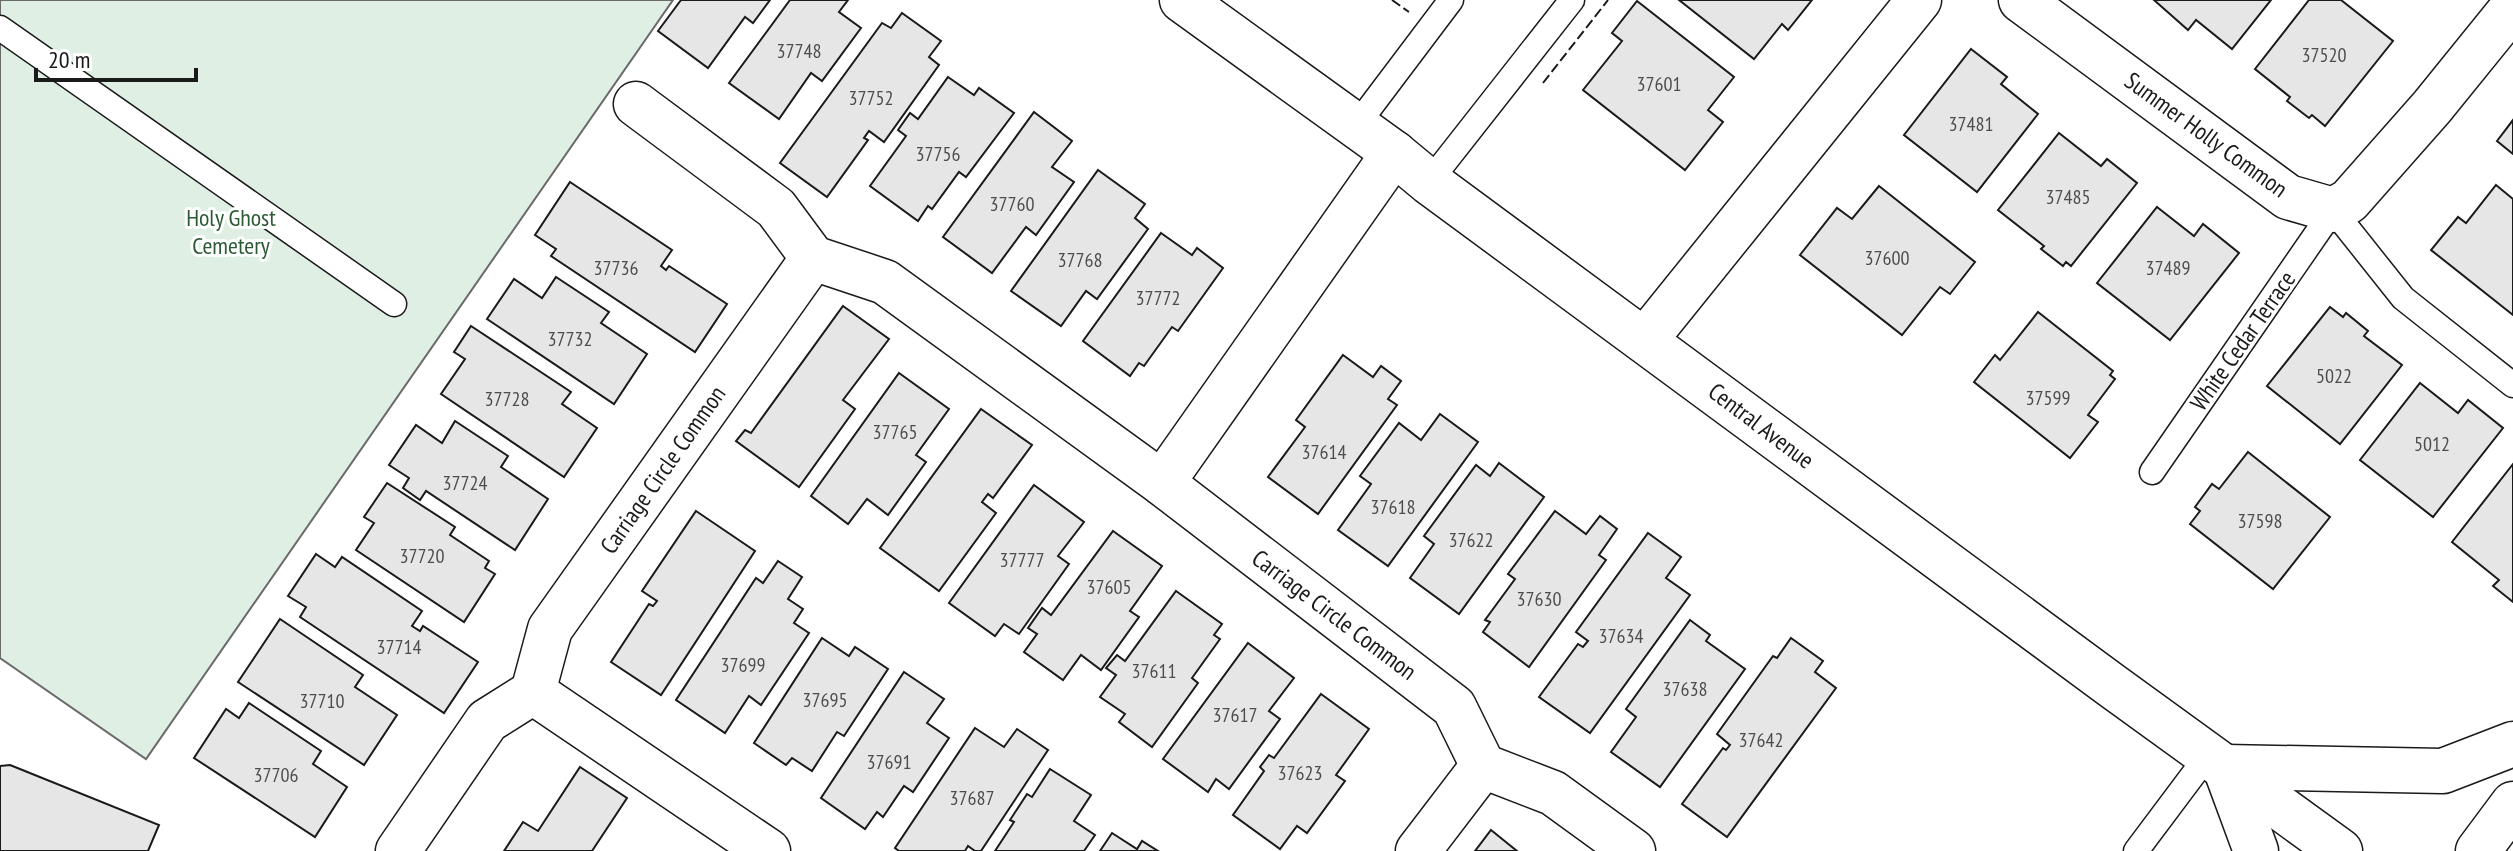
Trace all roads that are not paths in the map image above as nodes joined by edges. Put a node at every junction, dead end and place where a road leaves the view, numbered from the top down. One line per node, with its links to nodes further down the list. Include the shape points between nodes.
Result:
1 (1182, 0): 9 (street, Central Avenue)
2 (1451, 0): 9 (lane)
3 (1919, 0): 15 (street)
4 (2021, 0): 12 (street, Summer Holly Common, via 2288,197)
5 (1569, 1): 11 (lane)
6 (2513, 7): 12 (street, via 2349,201)
7 (0, 28): 14 (lane)
8 (636, 104): 13 (street, via 776,208)
9 (1356, 126): 10 (street, Central Avenue)
10 (1394, 153): 11 (street, Central Avenue); 18 (street)
11 (1429, 182): 15 (street, Central Avenue)
12 (2333, 210): 16 (lane, via 2403,298); 17 (lane, White Cedar Terrace)
13 (813, 258): 18 (street, Carriage Circle Common, via 885,282); 19 (street, Carriage Circle Common, via 550,629)
14 (394, 304)
15 (1645, 340): 21 (street, Central Avenue)
16 (2513, 385)
17 (2152, 472)
18 (1162, 483): 22 (street, Carriage Circle Common, via 1454,707)
19 (533, 692): 24 (street, via 487,721); 25 (street)
20 (2513, 744): 21 (street, via 2443,771)
21 (2216, 761): 28 (lane); 29 (street); 30 (street, Central Avenue)
22 (1483, 766): 26 (street); 27 (street, via 1553,793)
23 (2513, 804): 31 (street)
24 (398, 851)
25 (768, 851)
26 (1418, 851)
27 (1633, 851)
28 (2136, 851)
29 (2256, 851)
30 (2340, 851)
31 (2478, 851)

